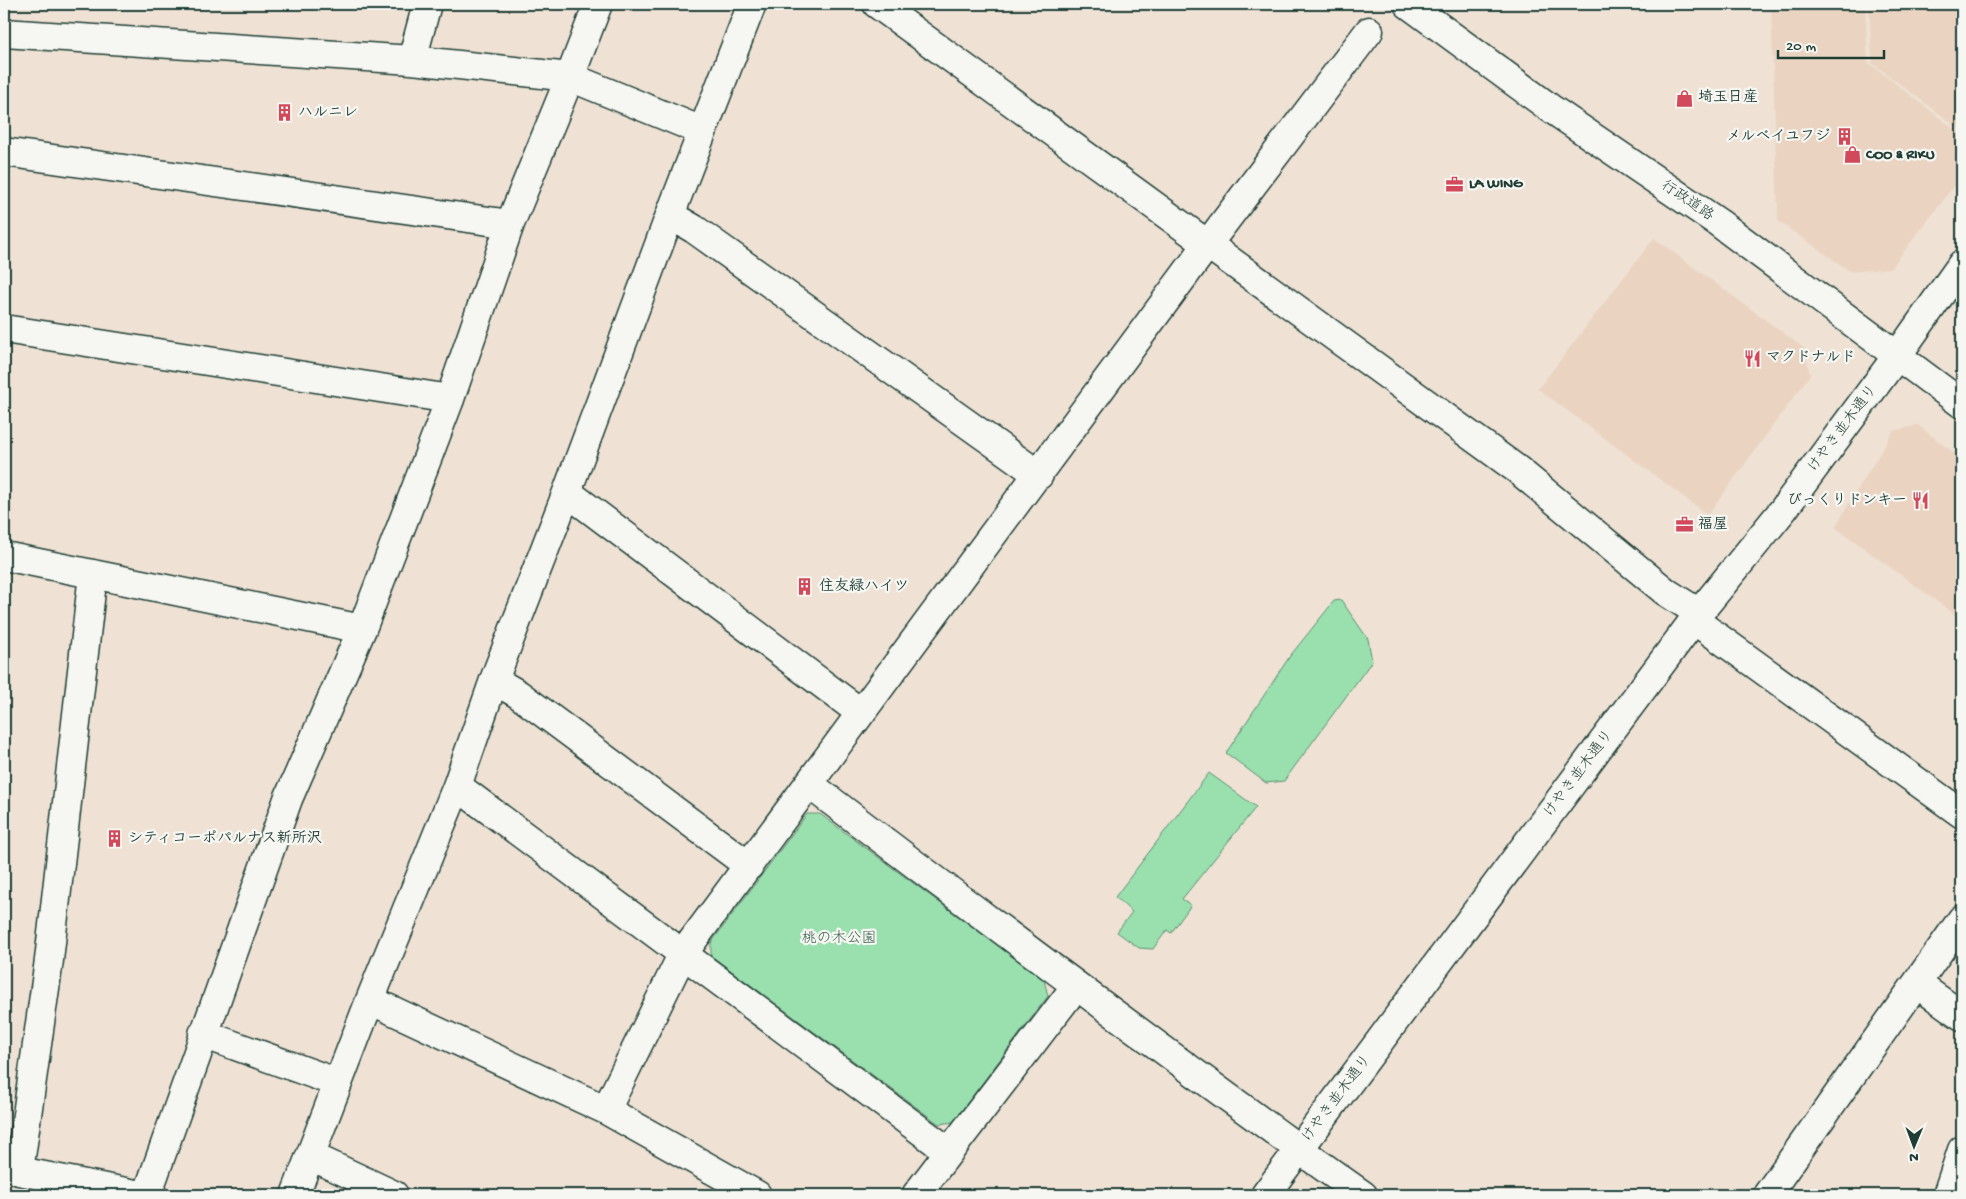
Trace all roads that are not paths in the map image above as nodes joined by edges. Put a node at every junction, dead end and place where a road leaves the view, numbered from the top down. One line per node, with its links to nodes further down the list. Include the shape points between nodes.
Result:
1 (427, 4): 8 (main road)
2 (598, 4): 9 (main road)
3 (752, 4): 10 (main road)
4 (877, 4): 14 (main road)
5 (1408, 4): 17 (main road, 行政道路, via 1550,108 1719,222)
6 (1369, 30): 14 (main road)
7 (4, 33): 8 (main road)
8 (412, 60): 9 (main road)
9 (570, 77): 10 (main road); 13 (main road)
10 (702, 131): 12 (main road)
11 (4, 152): 13 (main road)
12 (670, 215): 20 (main road); 21 (main road)
13 (510, 224): 18 (main road)
14 (1208, 245): 20 (main road); 24 (main road, via 1518,470)
15 (1962, 264): 17 (main road, けやき並木通り)
16 (4, 329): 18 (main road)
17 (1897, 356): 19 (main road, 行政道路); 24 (main road, けやき並木通り, via 1783,510)
18 (450, 399): 25 (main road)
19 (1962, 404)
20 (1039, 475): 27 (main road)
21 (567, 492): 26 (main road); 27 (main road)
22 (4, 556): 23 (main road)
23 (93, 574): 25 (main road); 45 (main road, via 49,960 19,1171)
24 (1696, 616): 30 (main road, via 1858,746); 41 (main road, けやき並木通り)
25 (362, 630): 38 (main road, via 288,799)
26 (494, 680): 29 (main road); 31 (main road, via 518,694)
27 (861, 714): 28 (main road)
28 (809, 784): 31 (main road); 35 (main road)
29 (457, 786): 33 (main road); 36 (main road)
30 (1962, 814)
31 (748, 866): 33 (main road)
32 (1962, 919): 34 (main road)
33 (682, 955): 40 (main road); 43 (main road)
34 (1917, 984): 37 (main road); 53 (main road)
35 (1076, 986): 41 (main road); 43 (main road)
36 (370, 1000): 39 (main road); 40 (main road)
37 (1962, 1016)
38 (203, 1034): 39 (main road); 46 (main road)
39 (338, 1083): 44 (main road)
40 (606, 1110): 49 (main road)
41 (1299, 1150): 51 (main road, けやき並木通り); 52 (main road)
42 (1962, 1150): 54 (main road)
43 (948, 1152): 50 (main road)
44 (311, 1156): 47 (main road); 48 (main road)
45 (141, 1195)
46 (146, 1195)
47 (295, 1195)
48 (394, 1195)
49 (757, 1195)
50 (916, 1195)
51 (1266, 1195)
52 (1364, 1195)
53 (1767, 1195)
54 (1947, 1195)

